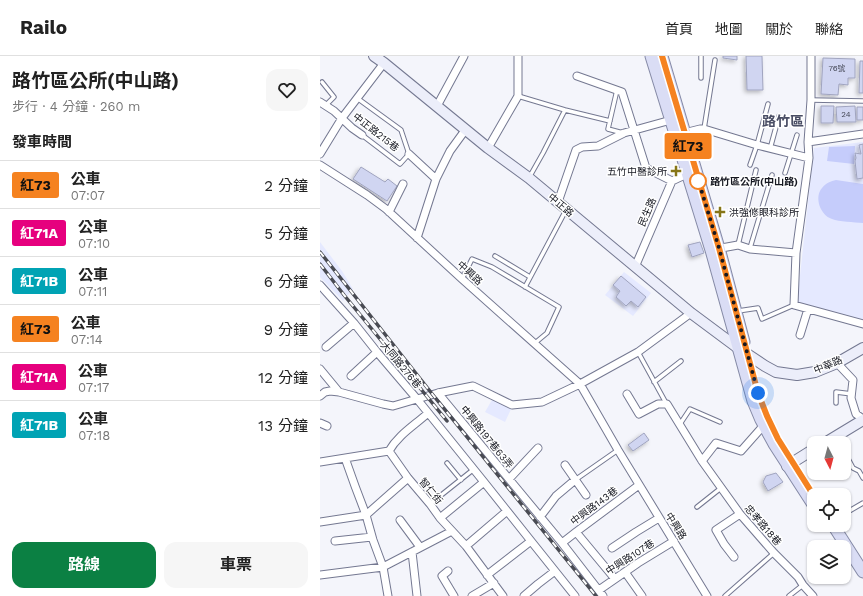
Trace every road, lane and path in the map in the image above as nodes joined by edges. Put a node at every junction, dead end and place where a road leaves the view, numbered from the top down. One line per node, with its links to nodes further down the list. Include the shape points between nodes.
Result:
1 (374, 56): 9 (street, 中正路)
2 (464, 56): 20 (street)
3 (518, 56): 14 (street)
4 (651, 56): 24 (main road)
5 (662, 56): 30 (main road)
6 (701, 56): 11 (lane)
7 (811, 56): 16 (street)
8 (715, 60): 27 (lane)
9 (384, 62): 15 (street, 中正路215巷); 20 (street, 中正路)
10 (577, 76): 13 (street)
11 (701, 78)
12 (322, 82): 18 (lane, via 334,97)
13 (617, 90): 25 (lane); 28 (street, via 622,92)
14 (518, 96): 21 (lane); 36 (street)
15 (357, 98): 23 (street, 中正路215巷); 39 (lane, 中正路215巷, via 401,130)
16 (811, 100): 17 (lane); 34 (street)
17 (863, 101)
18 (323, 104): 23 (street, 中正路215巷)
19 (768, 104): 35 (lane)
20 (437, 106): 26 (street, 中正路)
21 (565, 110): 25 (lane); 48 (lane)
22 (779, 116): 37 (lane)
23 (342, 118): 32 (street, 中正路215巷); 38 (street, 中正路215巷)
24 (671, 120): 28 (street); 46 (main road)
25 (610, 121): 29 (lane, via 608,129)
26 (466, 129): 36 (street, 中正路); 49 (street, via 450,151)
27 (704, 129): 30 (street); 35 (street)
28 (635, 130): 29 (street); 50 (street, via 646,168)
29 (624, 133): 52 (street, via 598,146 576,150)
30 (684, 133): 57 (main road)
31 (863, 134): 34 (street)
32 (362, 135): 39 (lane, 中正路215巷, via 400,164)
33 (797, 135): 40 (lane)
34 (808, 142): 41 (street)
35 (757, 145): 37 (street); 42 (lane)
36 (488, 148): 48 (street, 中正路)
37 (770, 149): 40 (street)
38 (320, 154)
39 (409, 154): 49 (street)
40 (791, 154): 41 (street); 45 (lane)
41 (809, 158): 59 (street)
42 (750, 165)
43 (320, 166): 54 (street, 中興路)
44 (756, 170): 56 (lane)
45 (785, 173)
46 (687, 174): 50 (street); 57 (main road)
47 (772, 175): 58 (lane)
48 (529, 178): 52 (street, 中正路)
49 (436, 179): 55 (street)
50 (672, 181): 61 (street, 民生路)
51 (403, 184): 54 (street)
52 (558, 202): 53 (street, 中正路)
53 (567, 210): 61 (street, 中正路); 62 (lane)
54 (389, 212): 55 (street, 中興路)
55 (417, 238): 63 (street, 中興路)
56 (738, 245): 57 (street); 58 (street)
57 (715, 249): 68 (main road); 76 (main road)
58 (750, 250): 59 (street)
59 (796, 253): 66 (street)
60 (495, 256): 62 (lane)
61 (635, 267): 69 (street, 中正路)
62 (530, 277): 65 (lane)
63 (462, 279): 65 (lane, via 472,259 492,267); 73 (street, 中興路)
64 (320, 285): 70 (street, 大同路276巷)
65 (525, 287): 73 (lane, via 559,307 547,333)
66 (794, 305): 67 (street); 68 (lane, via 762,319 758,308)
67 (808, 309): 71 (street); 72 (street)
68 (736, 312): 76 (main road)
69 (691, 313): 76 (street, 中正路); 78 (street)
70 (354, 323): 74 (street); 77 (street, 大同路276巷)
71 (863, 324)
72 (800, 335)
73 (535, 343): 84 (street, 中興路)
74 (326, 347)
75 (863, 348): 80 (street, 中華路)
76 (743, 351): 80 (street, 中華路, via 776,372 797,375 815,372); 97 (main road, via 753,401); 107 (main road, via 767,416)
77 (377, 352): 82 (street); 90 (street, 大同路276巷)
78 (638, 352): 83 (lane); 84 (street)
79 (681, 361): 83 (lane)
80 (837, 363): 88 (street, via 853,380)
81 (320, 370): 85 (street)
82 (351, 376)
83 (654, 382): 92 (lane)
84 (580, 384): 86 (street, via 542,402 512,405 473,386); 100 (street, 中興路)
85 (339, 392): 89 (street, 大同路276巷, via 325,392); 90 (street, 大同路276巷, via 393,406)
86 (438, 393): 90 (street); 113 (street, 中興路197巷63弄)
87 (627, 394): 92 (street, via 639,414 658,404)
88 (852, 394): 91 (lane, via 836,392); 94 (street, via 856,414)
89 (320, 396)
90 (417, 400): 93 (street)
91 (836, 403)
92 (666, 404): 96 (street, 忠孝路18巷)
93 (428, 413): 101 (street, via 401,436); 110 (street)
94 (863, 419): 98 (street)
95 (720, 422): 96 (lane, via 690,409)
96 (679, 425): 104 (street, 忠孝路18巷)
97 (764, 425): 104 (street, via 741,451 716,443); 107 (main road, via 774,444)
98 (842, 436)
99 (538, 448): 113 (street, 中興路197巷63弄)
100 (618, 450): 115 (lane); 117 (street, 中興路)
101 (389, 451): 103 (street); 111 (street, 智仁街)
102 (807, 453): 107 (street)
103 (345, 458): 105 (street); 128 (street)
104 (702, 461): 118 (street, 忠孝路18巷)
105 (320, 462)
106 (447, 463): 114 (lane)
107 (790, 464): 119 (main road); 120 (main road)
108 (851, 464): 112 (lane)
109 (565, 465): 115 (street)
110 (474, 469): 114 (lane); 116 (street)
111 (408, 478): 123 (street, 智仁街); 128 (street)
112 (863, 478)
113 (509, 479): 129 (street)
114 (461, 480): 123 (lane)
115 (575, 480): 121 (street); 129 (street, via 556,496)
116 (484, 482): 126 (street); 130 (street)
117 (639, 485): 131 (street, 中興路); 135 (street, 中興路143巷)
118 (721, 488): 124 (lane); 127 (street, 忠孝路18巷)
119 (808, 488)
120 (807, 494)
121 (586, 495)
122 (863, 503): 125 (lane)
123 (430, 504): 130 (street, 智仁街)
124 (697, 507)
125 (851, 510)
126 (507, 511): 139 (street); 142 (street)
127 (740, 514): 146 (street, 忠孝路18巷); 147 (street, via 716,530)
128 (366, 515): 133 (street); 137 (street)
129 (540, 517): 141 (street)
130 (440, 518): 134 (street, 智仁街)
131 (659, 518): 140 (street, 中興路); 144 (street)
132 (400, 520): 143 (street)
133 (320, 522)
134 (452, 531): 142 (street, 智仁街); 143 (street)
135 (576, 532): 141 (street, 中興路143巷); 156 (street)
136 (838, 532): 150 (main road)
137 (372, 537): 138 (street); 149 (street)
138 (335, 541)
139 (530, 541): 152 (street); 155 (street)
140 (674, 541): 153 (street, 中興路107巷); 169 (street, 中興路)
141 (562, 543): 160 (street)
142 (466, 546): 155 (street, 智仁街)
143 (420, 547): 145 (street)
144 (612, 548)
145 (412, 552): 149 (street); 162 (street)
146 (774, 553): 159 (street, 忠孝路18巷); 170 (lane)
147 (734, 557)
148 (851, 562): 157 (main road)
149 (383, 567): 154 (street); 161 (street)
150 (862, 567)
151 (448, 571): 163 (street, via 442,576)
152 (555, 571): 166 (street); 167 (street)
153 (625, 572): 156 (street, 中興路107巷); 168 (street)
154 (320, 575)
155 (487, 575): 158 (street, 智仁街)
156 (615, 579): 160 (street, 中興路107巷)
157 (863, 580)
158 (494, 584): 164 (street); 165 (street, 智仁街)
159 (803, 585): 171 (lane); 172 (street, 忠孝路18巷)
160 (601, 593)
161 (388, 596)
162 (417, 596)
163 (454, 596)
164 (472, 596)
165 (503, 596)
166 (524, 596)
167 (576, 596)
168 (642, 596)
169 (707, 596)
170 (725, 596)
171 (789, 596)
172 (813, 596)

